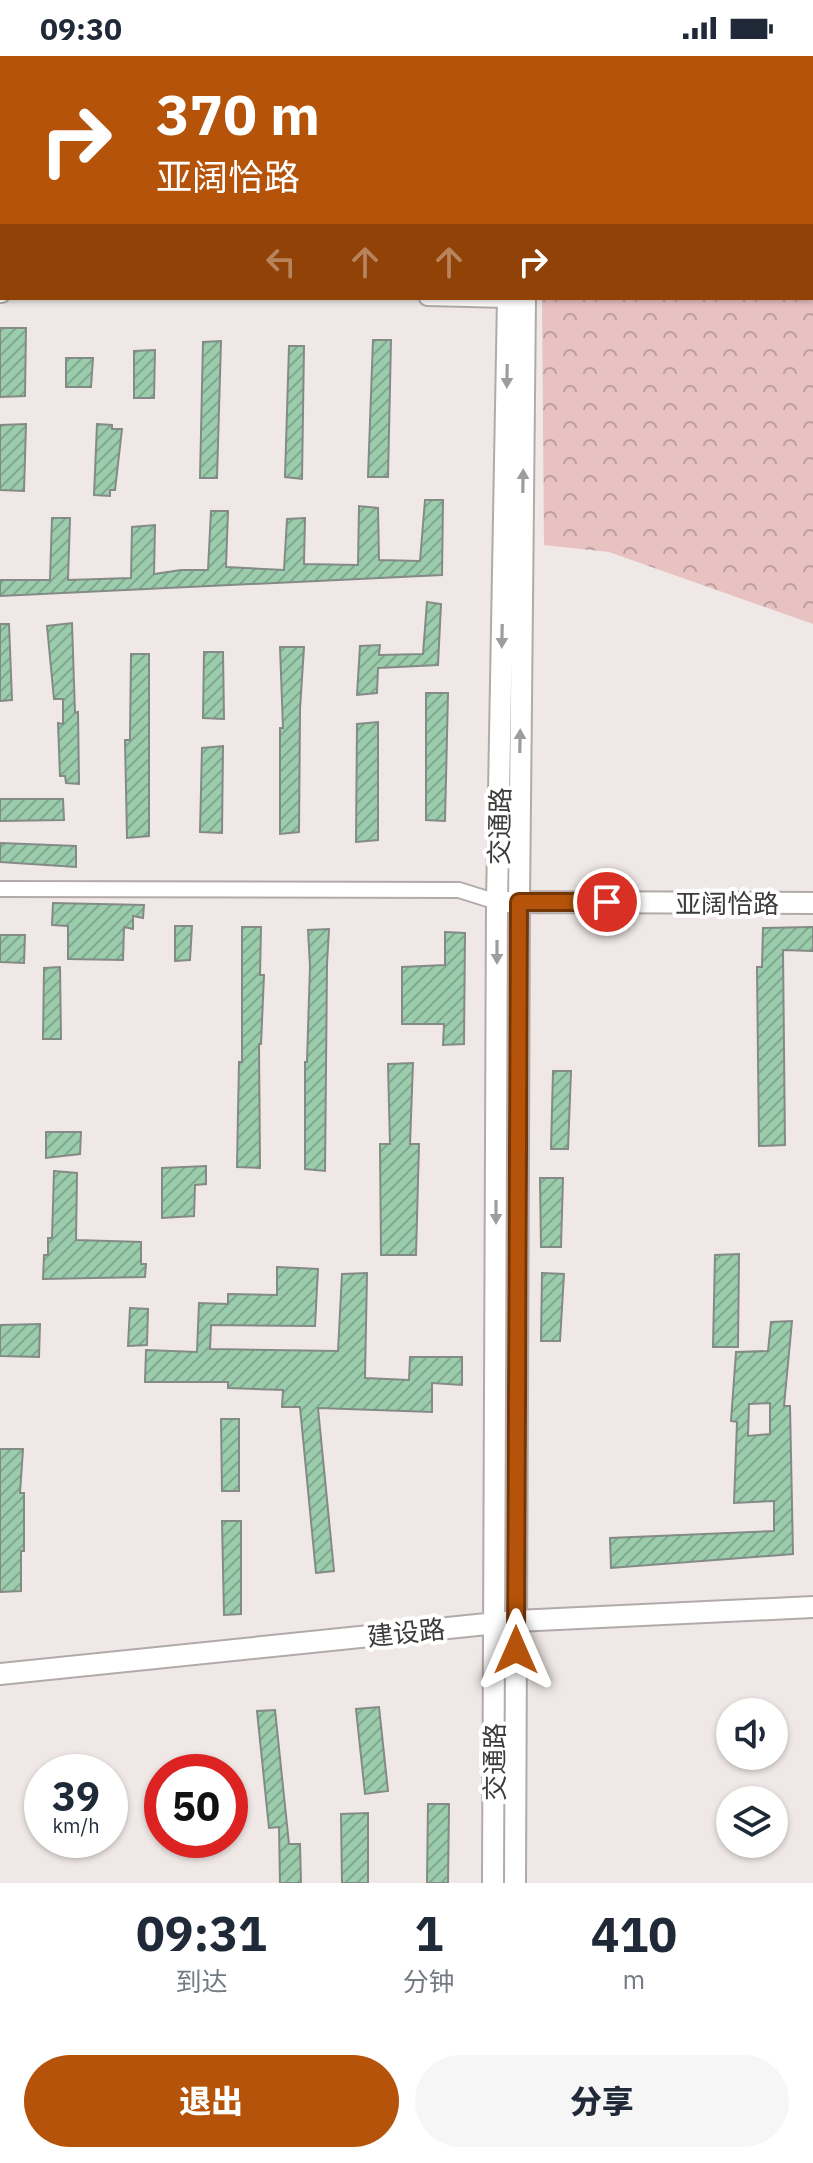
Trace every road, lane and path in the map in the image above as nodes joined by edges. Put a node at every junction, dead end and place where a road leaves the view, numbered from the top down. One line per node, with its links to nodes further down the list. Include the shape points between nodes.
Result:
1 (514, 300): 4 (main road, 交通路, one-way to 4)
2 (514, 300): 5 (main road, one-way to 2)
3 (0, 889): 4 (street, via 459,890)
4 (497, 902): 5 (main road, 亚阔恰路); 9 (main road, 交通路, one-way to 9)
5 (519, 902): 6 (main road, 亚阔恰路); 8 (main road)
6 (813, 903)
7 (813, 1607): 8 (main road, 建设路)
8 (516, 1621): 9 (main road, 建设路); 12 (main road)
9 (495, 1623): 10 (main road, 建设路); 11 (main road, 交通路)
10 (0, 1674)
11 (493, 1883)
12 (515, 1883)

